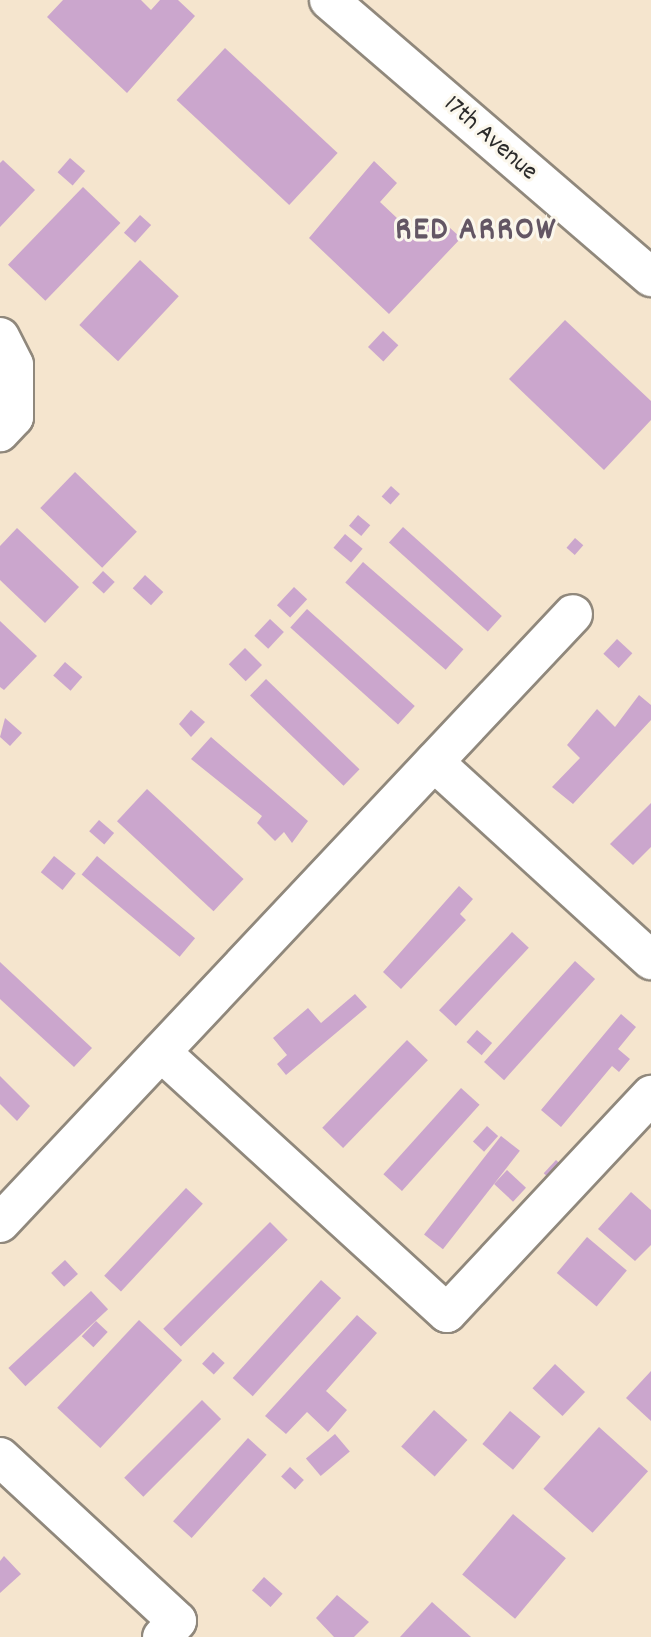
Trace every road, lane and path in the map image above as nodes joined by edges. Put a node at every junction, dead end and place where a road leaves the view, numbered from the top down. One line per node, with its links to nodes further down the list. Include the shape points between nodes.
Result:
1 (329, 0): 2 (street, 17th Avenue)
2 (651, 277)
3 (0, 337): 4 (street, via 15,365)
4 (7, 425)
5 (573, 614): 6 (street)
6 (434, 762): 7 (street); 8 (street)
7 (651, 960)
8 (161, 1052): 9 (street, via 447,1313); 10 (street)
9 (651, 1095)
10 (0, 1223)
11 (0, 1457): 12 (street, via 177,1621)
12 (162, 1637)

